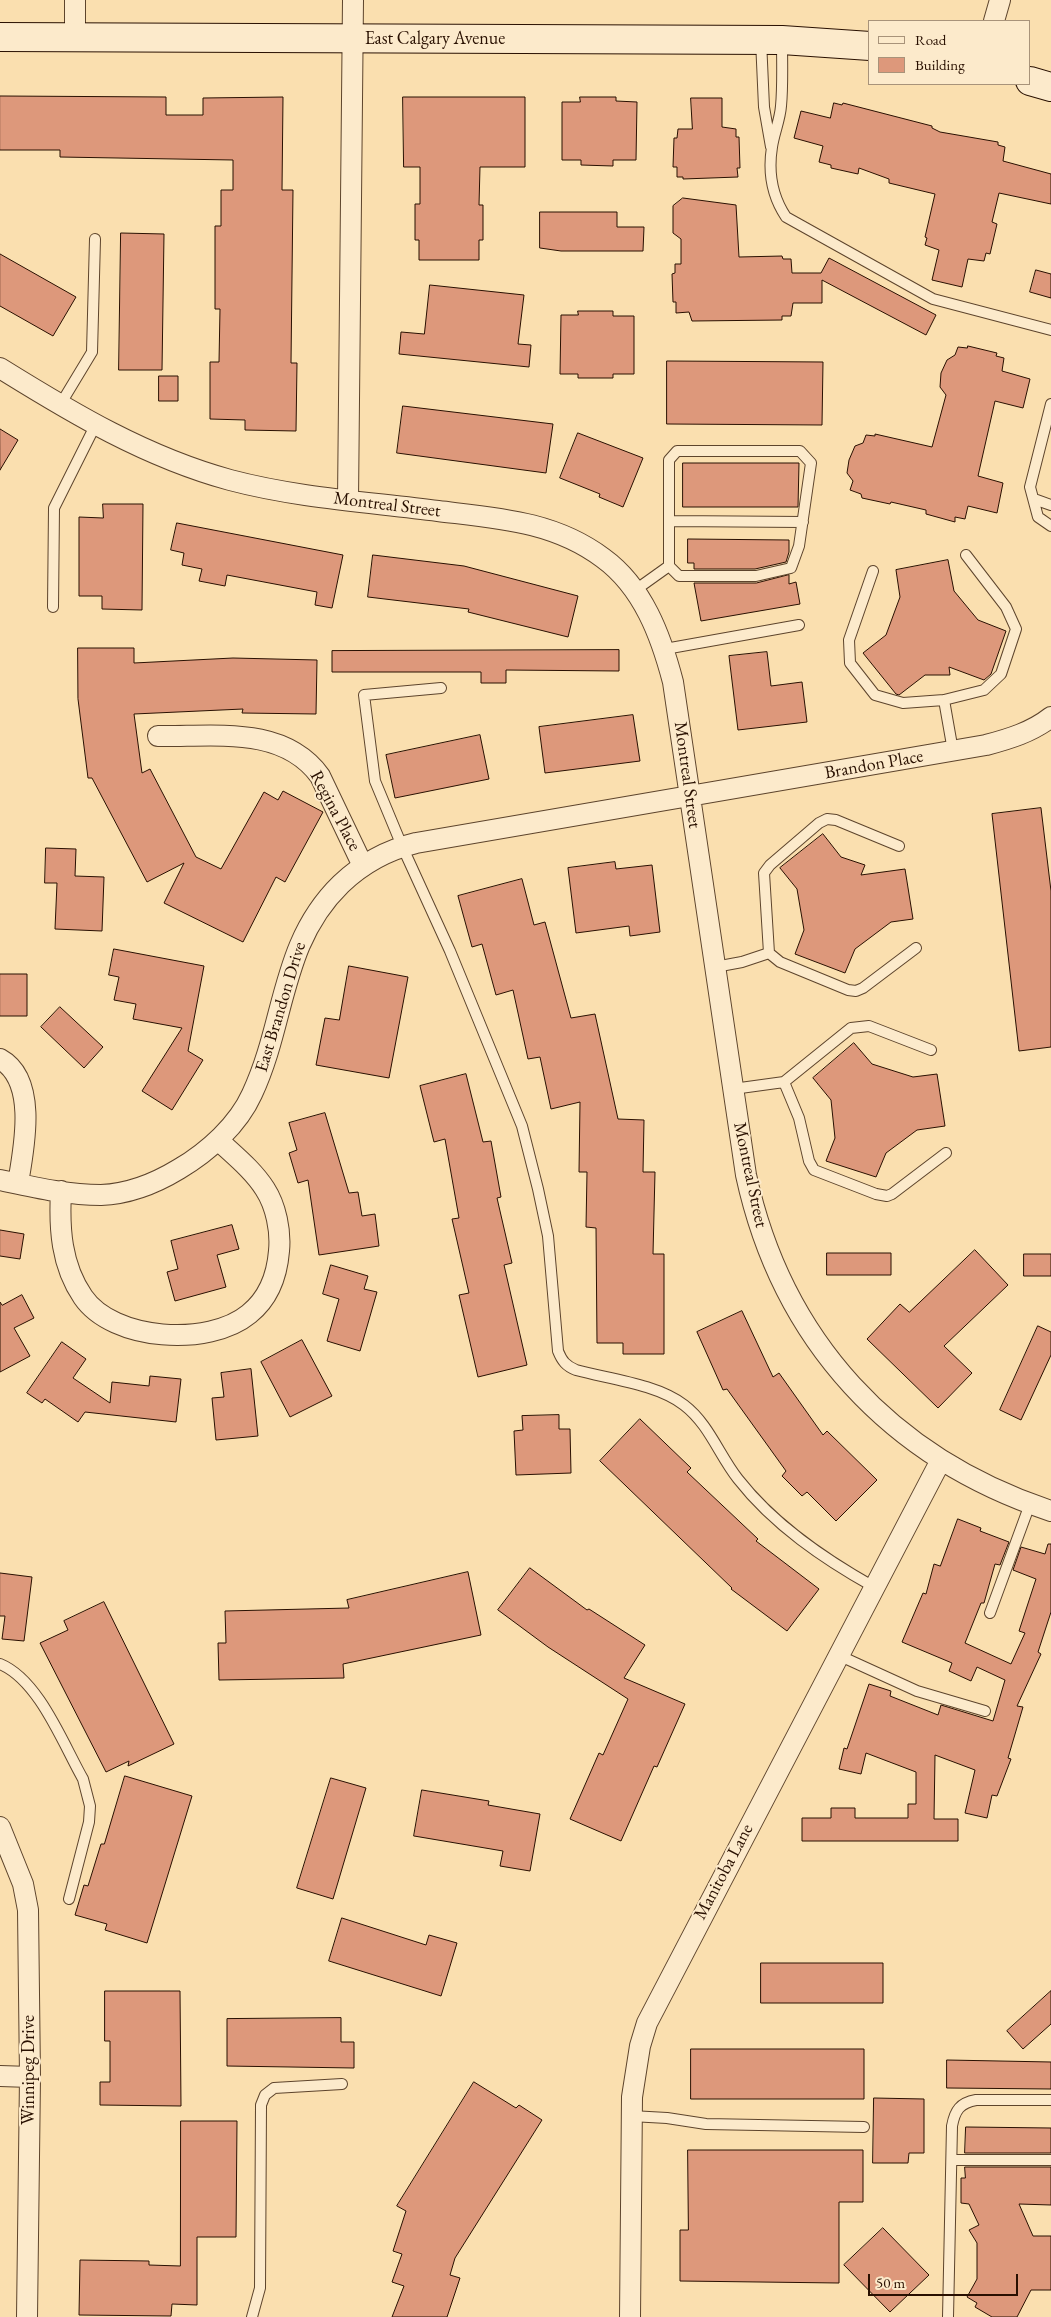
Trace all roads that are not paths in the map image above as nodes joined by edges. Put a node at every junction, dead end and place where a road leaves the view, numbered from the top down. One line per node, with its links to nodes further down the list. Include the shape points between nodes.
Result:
1 (75, 0): 6 (street)
2 (353, 0): 7 (street)
3 (1000, 0): 4 (street)
4 (994, 20)
5 (0, 37): 6 (street, East Calgary Avenue)
6 (75, 38): 7 (street, East Calgary Avenue)
7 (353, 39): 8 (street, East Calgary Avenue); 20 (street)
8 (772, 40): 9 (street, East Calgary Avenue); 12 (lane, via 764,107); 12 (lane, via 781,107)
9 (868, 46)
10 (1031, 81): 11 (street)
11 (1051, 87)
12 (772, 148): 14 (lane, via 772,190 786,217 799,226 938,301)
13 (95, 240): 17 (lane, via 92,352)
14 (1051, 330)
15 (0, 368): 17 (street, Montreal Street)
16 (1051, 404): 19 (lane, via 1031,481)
17 (60, 406): 18 (street, Montreal Street)
18 (94, 426): 20 (street, Montreal Street, via 137,447 198,470 266,488); 29 (lane, via 54,508)
19 (1034, 499): 21 (lane); 24 (lane, via 1038,517)
20 (348, 500): 28 (street, Montreal Street, via 506,520 548,529 580,542 604,558)
21 (1051, 504)
22 (669, 522): 23 (lane); 23 (lane, via 670,460 677,451 800,451 811,464); 26 (lane)
23 (803, 522): 26 (lane, via 791,568 756,576 679,576)
24 (1051, 526)
25 (966, 555): 33 (lane, via 1006,607 1016,629 1001,674 984,690)
26 (669, 566): 28 (lane)
27 (873, 571): 33 (lane, via 849,640 850,664 875,695 902,703)
28 (634, 591): 31 (street, Montreal Street)
29 (53, 607)
30 (799, 626): 31 (lane)
31 (665, 650): 37 (street, Montreal Street)
32 (441, 688): 38 (lane, via 364,695 375,781)
33 (944, 700): 36 (lane)
34 (1051, 717): 36 (street, Brandon Place, via 1007,740)
35 (158, 736): 40 (street, Regina Place, via 252,737 293,750 320,776)
36 (953, 752): 37 (street, Brandon Place)
37 (690, 796): 38 (street, East Brandon Drive); 43 (street, Montreal Street)
38 (402, 846): 40 (street, East Brandon Drive); 55 (lane, via 450,951 522,1126 548,1236 558,1351 562,1360 576,1370 658,1391 684,1405 703,1425 737,1477 764,1507 807,1545)
39 (899, 846): 42 (lane, via 836,820 827,819 819,823 770,865 764,874)
40 (363, 866): 48 (street, East Brandon Drive, via 330,895 305,931 290,969 252,1096)
41 (916, 948): 42 (lane, via 856,991 780,962)
42 (768, 954): 43 (lane)
43 (715, 967): 47 (street, Montreal Street)
44 (931, 1050): 46 (lane, via 869,1026 851,1028)
45 (0, 1059): 50 (street, via 12,1067 23,1088 24,1131)
46 (784, 1082): 47 (lane); 49 (lane, via 799,1118 808,1161 814,1170 887,1196)
47 (733, 1089): 52 (street, Montreal Street, via 753,1205 783,1285 820,1346 855,1391 897,1430)
48 (218, 1140): 51 (street, East Brandon Drive, via 187,1164 149,1184 103,1195); 51 (street, via 265,1189 273,1206 280,1244 273,1283 263,1300 232,1324 187,1334 163,1334 115,1323 96,1312 83,1297 65,1257 61,1239)
49 (946, 1153)
50 (9, 1182): 51 (street, East Brandon Drive)
51 (61, 1191)
52 (941, 1460): 53 (street, Montreal Street, via 984,1485); 55 (street, Manitoba Lane)
53 (1030, 1504): 54 (street, Montreal Street); 56 (lane)
54 (1051, 1511)
55 (874, 1587): 57 (street, Manitoba Lane)
56 (990, 1613)
57 (838, 1655): 59 (lane, via 917,1691); 66 (street, Manitoba Lane, via 654,2008 634,2072)
58 (1, 1666): 61 (lane, via 18,1674 39,1699 87,1792 90,1822)
59 (985, 1711)
60 (0, 1827): 63 (street, Winnipeg Drive, via 23,1884 28,1910)
61 (69, 1899)
62 (0, 2076): 63 (street)
63 (30, 2077): 70 (street, Winnipeg Drive)
64 (342, 2084): 71 (lane, via 274,2088 265,2095 261,2105 260,2288)
65 (1051, 2100): 68 (lane, via 966,2101 954,2116)
66 (631, 2116): 67 (lane, via 706,2124); 72 (street, Manitoba Lane)
67 (864, 2127)
68 (952, 2160): 69 (lane); 73 (lane)
69 (1051, 2160)
70 (27, 2317)
71 (252, 2317)
72 (630, 2317)
73 (948, 2317)

